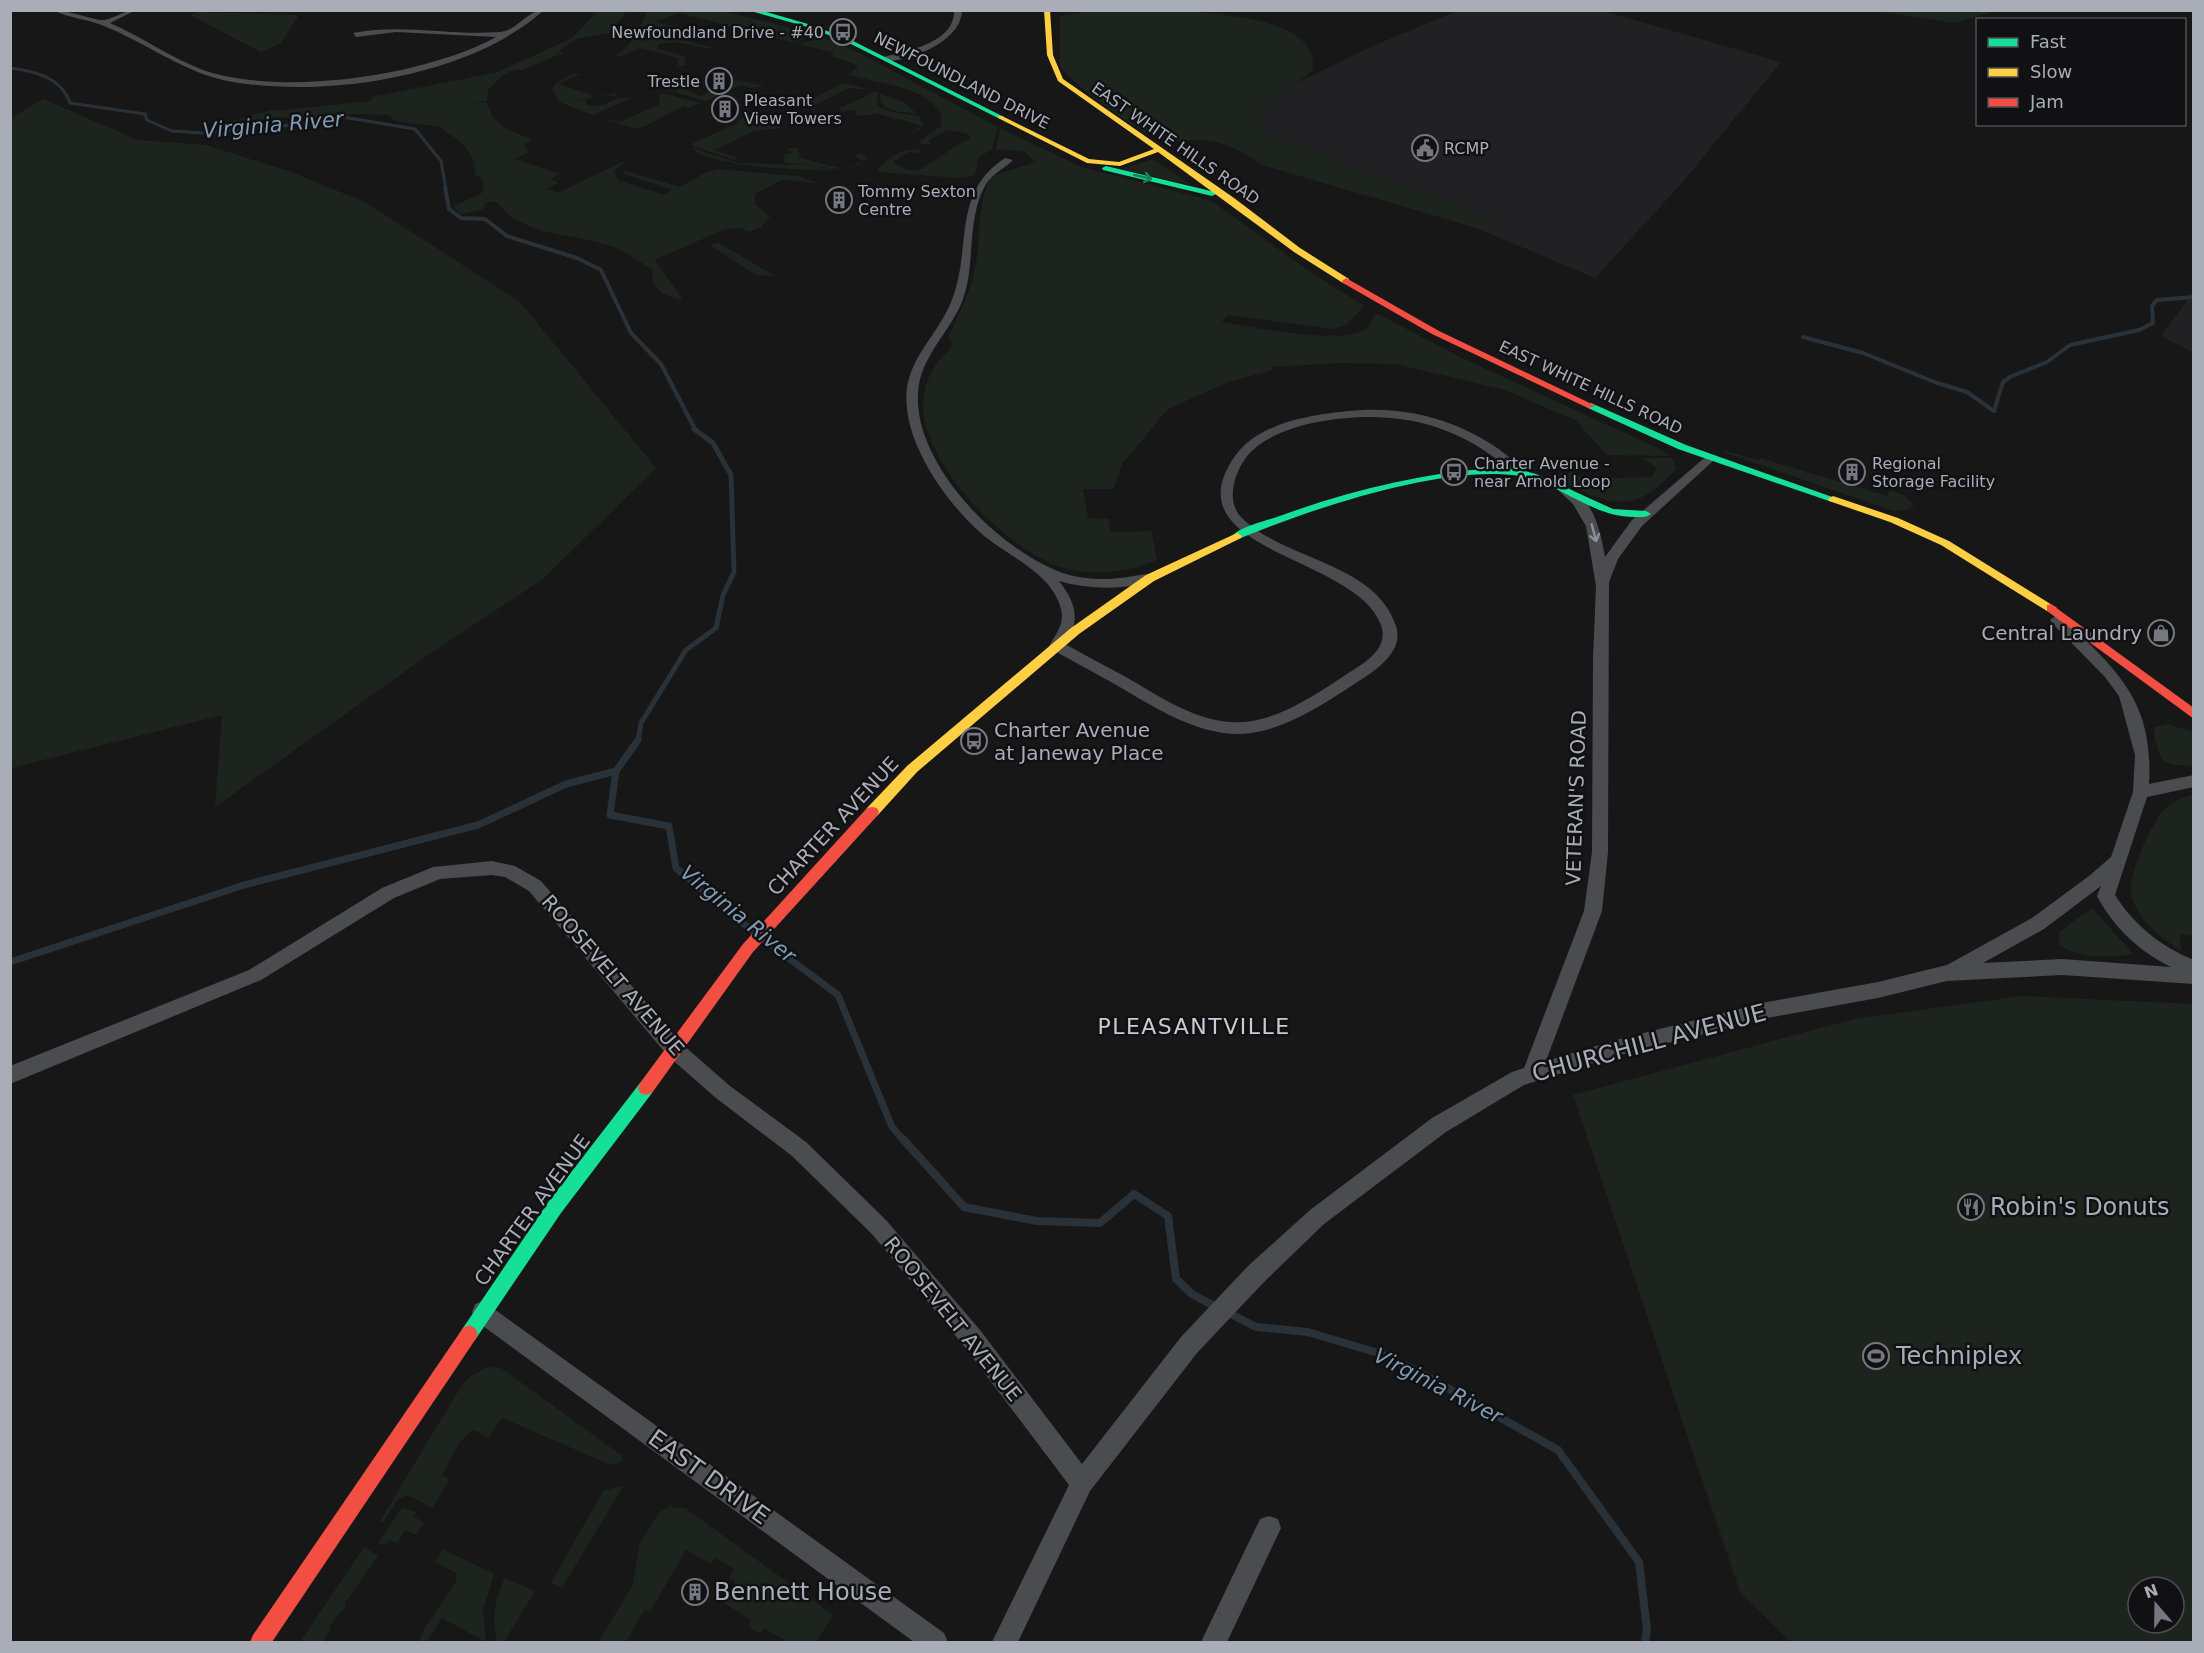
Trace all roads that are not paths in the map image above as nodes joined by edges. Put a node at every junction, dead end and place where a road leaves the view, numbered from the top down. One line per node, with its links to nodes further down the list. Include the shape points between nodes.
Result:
1 (56, 10): 7 (street)
2 (133, 10): 7 (street)
3 (541, 10): 9 (street)
4 (750, 10): 10 (street, NEWFOUNDLAND DRIVE, via 824,31)
5 (958, 10): 10 (street, via 957,27 948,35)
6 (1047, 10): 11 (street, EAST WHITE HILLS ROAD, via 1049,63 1060,80)
7 (103, 23): 9 (street, via 200,71 231,79 279,83 340,80 416,69 463,55)
8 (356, 35): 9 (street, via 396,30)
9 (505, 35)
10 (887, 59): 13 (street, NEWFOUNDLAND DRIVE)
11 (1158, 150): 13 (street, NEWFOUNDLAND DRIVE, via 1120,164); 14 (street, EAST WHITE HILLS ROAD)
12 (1008, 160): 20 (street, via 994,166 980,184 957,303 925,358 912,396 917,434 938,476 997,540)
13 (1087, 161): 14 (street, one-way to 14)
14 (1231, 200): 15 (street, EAST WHITE HILLS ROAD, via 1297,250 1394,312 1496,363)
15 (1709, 458): 18 (street, VETERAN'S ROAD); 21 (street, EAST WHITE HILLS ROAD, via 1894,520 1945,543)
16 (1519, 472): 17 (street, CHARTER AVENUE); 19 (street, CHARTER AVENUE, via 1474,472 1367,492); 19 (street, via 1486,443 1418,418 1356,413 1305,421 1261,440 1234,466 1226,501 1233,517)
17 (1564, 490): 18 (street, CHARTER AVENUE, via 1611,512); 23 (street, VETERAN'S ROAD, one-way to 23, via 1578,502 1593,526)
18 (1646, 514): 23 (street, VETERAN'S ROAD, via 1611,558)
19 (1250, 530): 22 (street, CHARTER AVENUE); 24 (street, via 1353,585 1381,607 1389,626 1389,645 1382,657 1353,678 1278,719 1241,728 1208,724 1179,713)
20 (1042, 570): 22 (street, via 1092,583); 24 (street, via 1067,601 1071,620)
21 (2000, 575): 25 (street, EAST WHITE HILLS ROAD, via 2051,608); 27 (street, via 2062,625 2127,695 2144,755)
22 (1150, 578): 24 (street, CHARTER AVENUE)
23 (1603, 586): 33 (street, VETERAN'S ROAD, via 1600,852 1593,910)
24 (1056, 646): 32 (street, CHARTER AVENUE, via 912,769 768,924)
25 (2193, 715)
26 (2193, 781): 27 (street)
27 (2141, 792): 28 (street)
28 (2117, 858): 29 (street, via 2106,896 2121,921 2144,943); 30 (street, via 2090,889 2029,931)
29 (2193, 968)
30 (1947, 973): 31 (street, CHURCHILL AVENUE, via 2062,967); 33 (street, CHURCHILL AVENUE, via 1767,1010)
31 (2193, 976)
32 (675, 1050): 34 (street, ROOSEVELT AVENUE, via 534,886 509,871 472,868 439,872 388,893 255,975); 35 (street, CHARTER AVENUE, via 555,1207); 36 (street, ROOSEVELT AVENUE, via 799,1149 879,1227 972,1338)
33 (1532, 1073): 36 (street, CHURCHILL AVENUE, via 1439,1125 1317,1217 1200,1333)
34 (10, 1075)
35 (483, 1312): 38 (street, CHARTER AVENUE); 39 (street, EAST DRIVE)
36 (1082, 1483): 40 (street, CHURCHILL AVENUE)
37 (1269, 1528): 41 (street)
38 (260, 1642)
39 (935, 1642)
40 (1005, 1642)
41 (1214, 1642)

